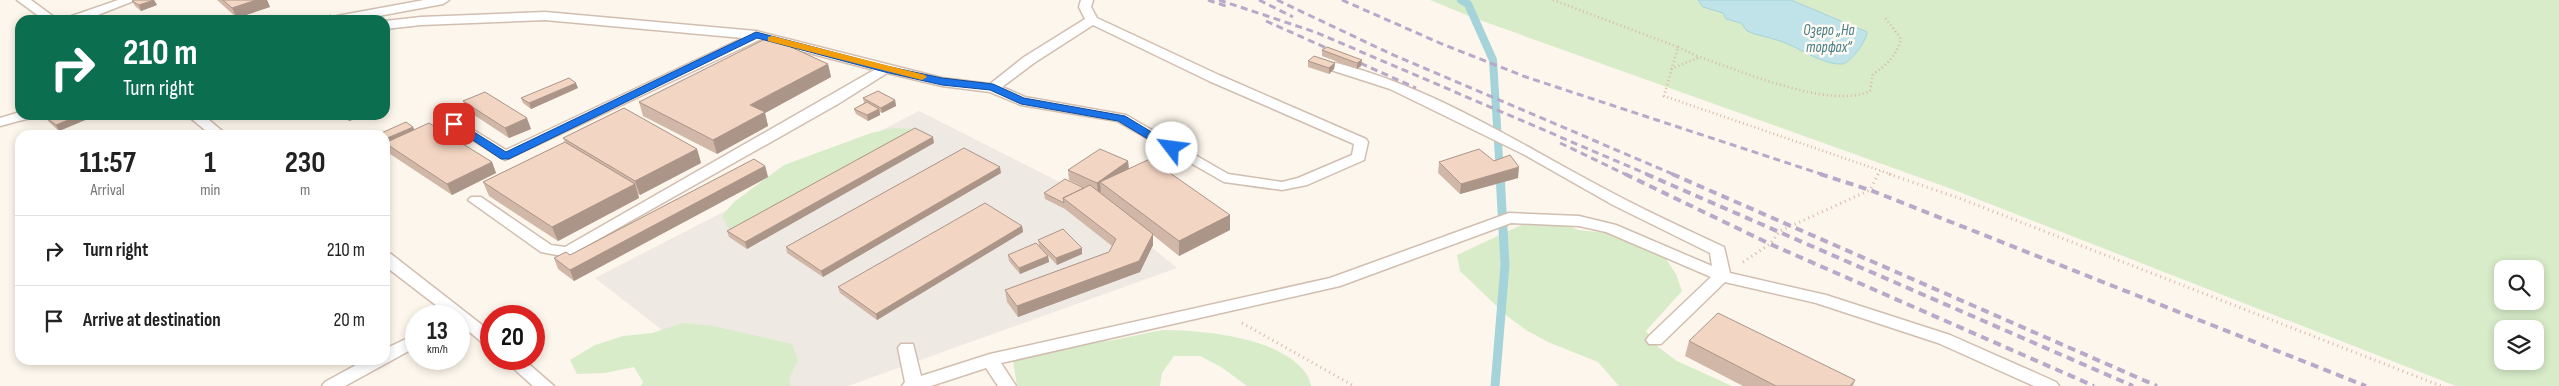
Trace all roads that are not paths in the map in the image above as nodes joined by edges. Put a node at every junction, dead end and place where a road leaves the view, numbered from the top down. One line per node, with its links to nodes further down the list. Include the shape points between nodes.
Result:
1 (22, 0): 5 (lane)
2 (130, 0): 6 (lane)
3 (443, 0): 7 (lane)
4 (1086, 0): 8 (lane, via 1085,7)
5 (44, 15)
6 (87, 15)
7 (364, 15)
8 (1092, 20): 13 (lane, via 1029,60); 13 (lane, via 1361,142 1359,157 1302,182 1282,186 1224,178 1121,118 1021,101)
9 (390, 24): 10 (lane, via 545,16)
10 (756, 35): 12 (lane); 17 (lane, via 505,156)
11 (1336, 66): 21 (lane, via 1403,90 1718,250)
12 (885, 69): 13 (lane, via 942,82); 19 (lane, via 568,252 548,249)
13 (993, 88)
14 (15, 118): 16 (lane)
15 (200, 120): 18 (lane)
16 (0, 122)
17 (454, 124)
18 (214, 130)
19 (476, 200)
20 (390, 262): 22 (lane)
21 (1722, 276): 25 (lane); 29 (lane, via 1611,228 1579,221 1509,218 1334,282); 36 (lane, via 1820,299 1944,339)
22 (446, 305)
23 (470, 324): 24 (lane)
24 (480, 332)
25 (1655, 340)
26 (405, 346): 28 (lane)
27 (907, 348): 34 (lane)
28 (390, 354)
29 (990, 360): 34 (lane); 35 (lane)
30 (370, 365): 32 (lane)
31 (525, 370): 33 (lane)
32 (332, 386)
33 (544, 386)
34 (913, 386)
35 (1007, 386)
36 (2050, 386)

